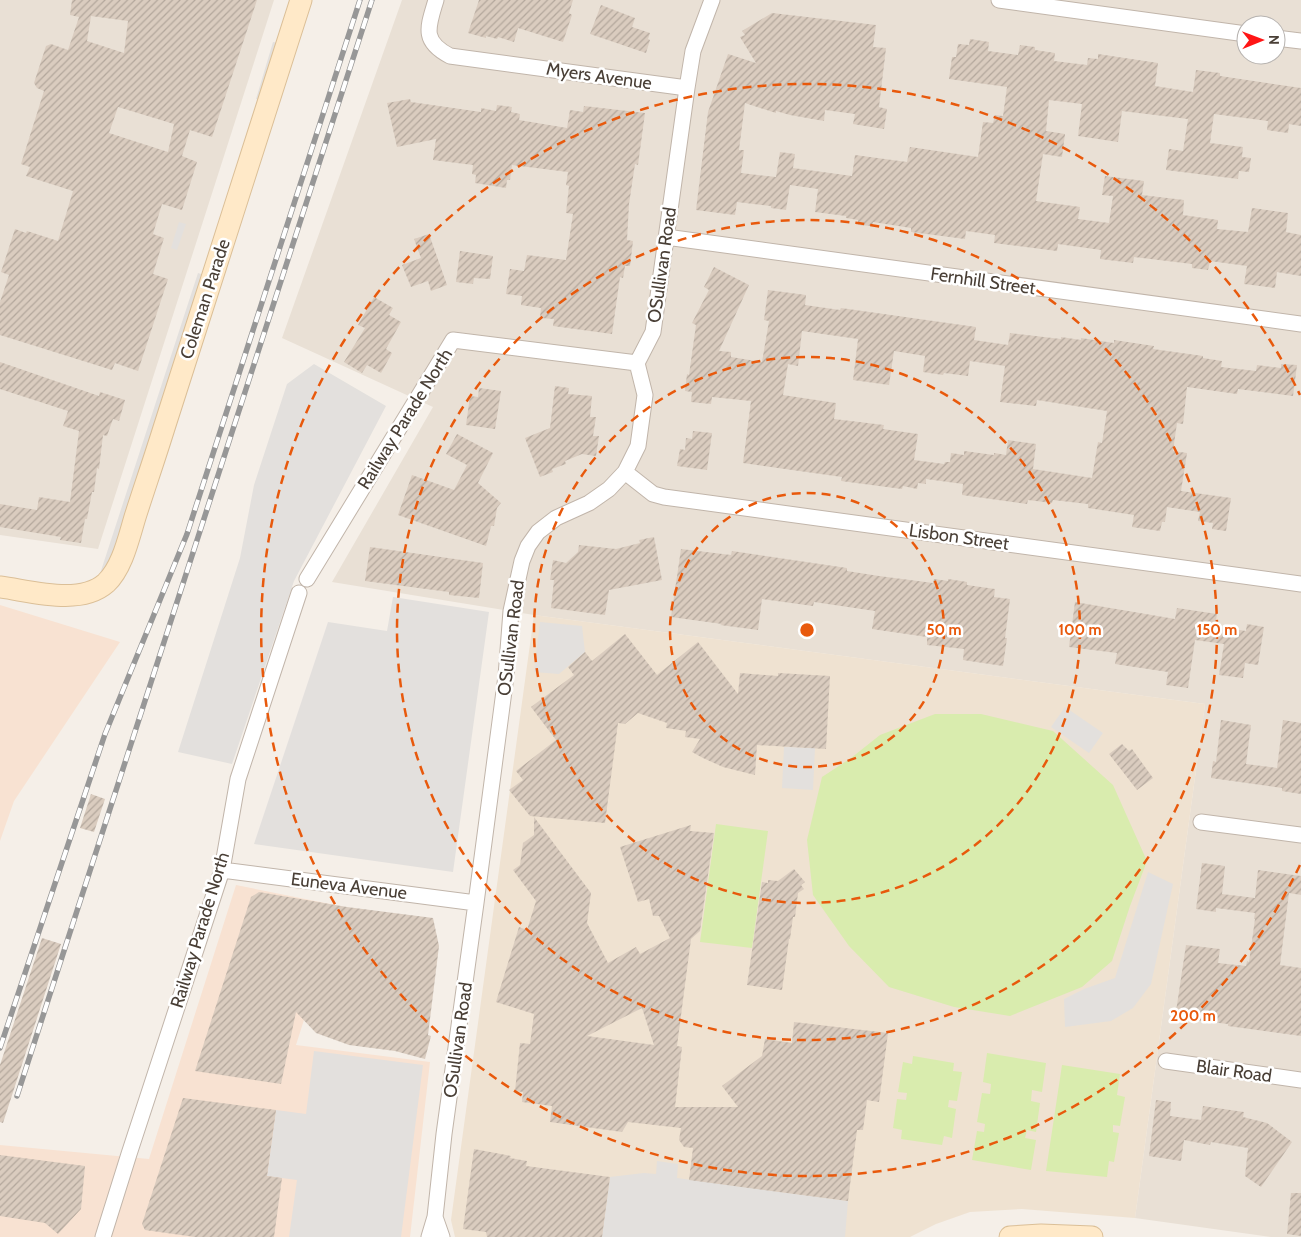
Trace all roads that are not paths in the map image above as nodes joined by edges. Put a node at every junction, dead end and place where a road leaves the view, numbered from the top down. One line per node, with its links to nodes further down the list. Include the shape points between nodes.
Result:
1 (301, 0): 15 (street, Coleman Parade, via 116,570 97,590 82,594 66,596)
2 (436, 0): 8 (street, Myers Avenue, via 429,22 429,37 436,49 450,56)
3 (712, 0): 8 (street, via 693,51)
4 (998, 0): 5 (street)
5 (1236, 33)
6 (1286, 39): 7 (street)
7 (1301, 41)
8 (687, 88): 9 (street, OSullivan Road)
9 (666, 238): 10 (street, Fernhill Street); 11 (street, OSullivan Road, via 653,332)
10 (1301, 324)
11 (636, 364): 12 (street, OSullivan Road, via 645,395 638,446); 13 (street, Railway Parade North, via 453,340)
12 (625, 472): 14 (street, Lisbon Street, via 653,494 664,497); 20 (street, OSullivan Road, via 589,503 556,518 538,532 522,561 511,611 506,676)
13 (307, 579)
14 (1301, 584)
15 (0, 587)
16 (299, 593): 19 (street, Railway Parade North, via 238,779)
17 (1201, 822): 18 (street)
18 (1301, 835)
19 (222, 870): 20 (street, Euneva Avenue); 24 (street, Railway Parade North)
20 (476, 903): 23 (street, OSullivan Road)
21 (1166, 1061): 22 (street, Blair Road)
22 (1301, 1080)
23 (435, 1217): 25 (street, OSullivan Road); 26 (street, OSullivan Road)
24 (103, 1237)
25 (429, 1237)
26 (442, 1237)
27 (1010, 1237): 28 (street)
28 (1092, 1237)

